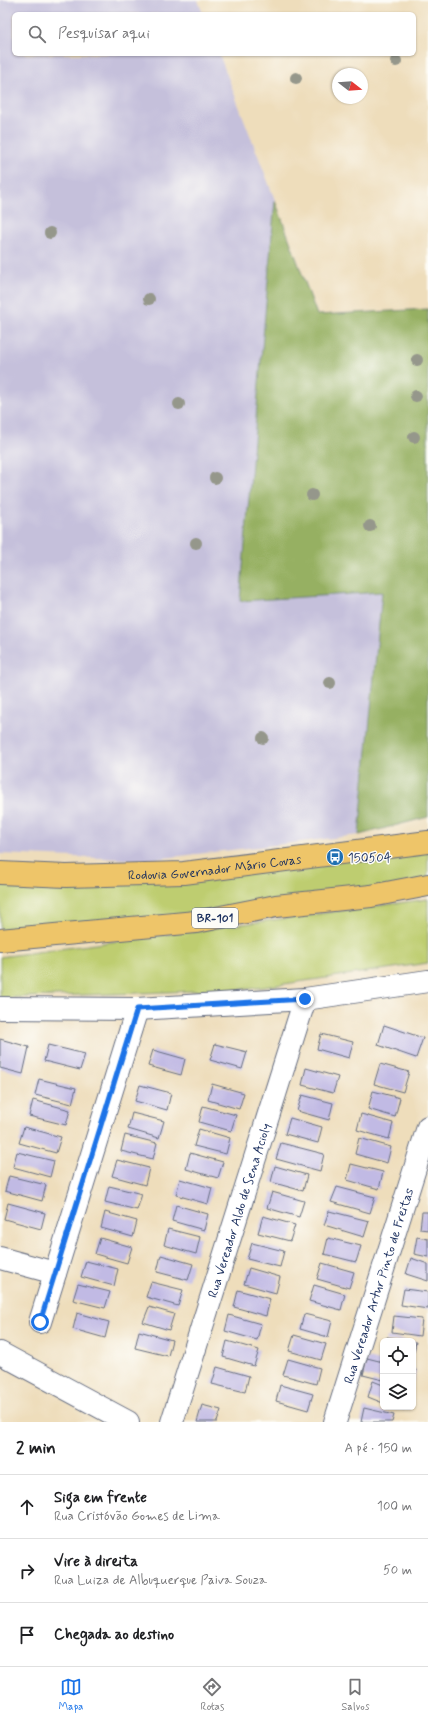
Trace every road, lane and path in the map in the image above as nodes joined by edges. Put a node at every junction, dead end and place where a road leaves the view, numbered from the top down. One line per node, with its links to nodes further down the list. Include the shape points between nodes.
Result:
1 (428, 842): 2 (highway, Rodovia Governador Mário Covas, via 184,873 66,876)
2 (0, 873)
3 (428, 885): 4 (highway, BR-101, via 371,896 276,906 196,922)
4 (0, 940)
5 (428, 981): 6 (street)
6 (305, 999): 8 (street); 15 (street, Rua Vereador Aldo de Sena Acioly)
7 (0, 1008): 8 (street)
8 (137, 1009): 11 (street)
9 (428, 1126): 16 (street, Rua Vereador Artur Pinto de Freitas)
10 (0, 1258): 11 (street)
11 (55, 1273): 12 (street)
12 (40, 1322)
13 (0, 1353): 14 (street)
14 (128, 1422)
15 (172, 1422)
16 (335, 1422)

